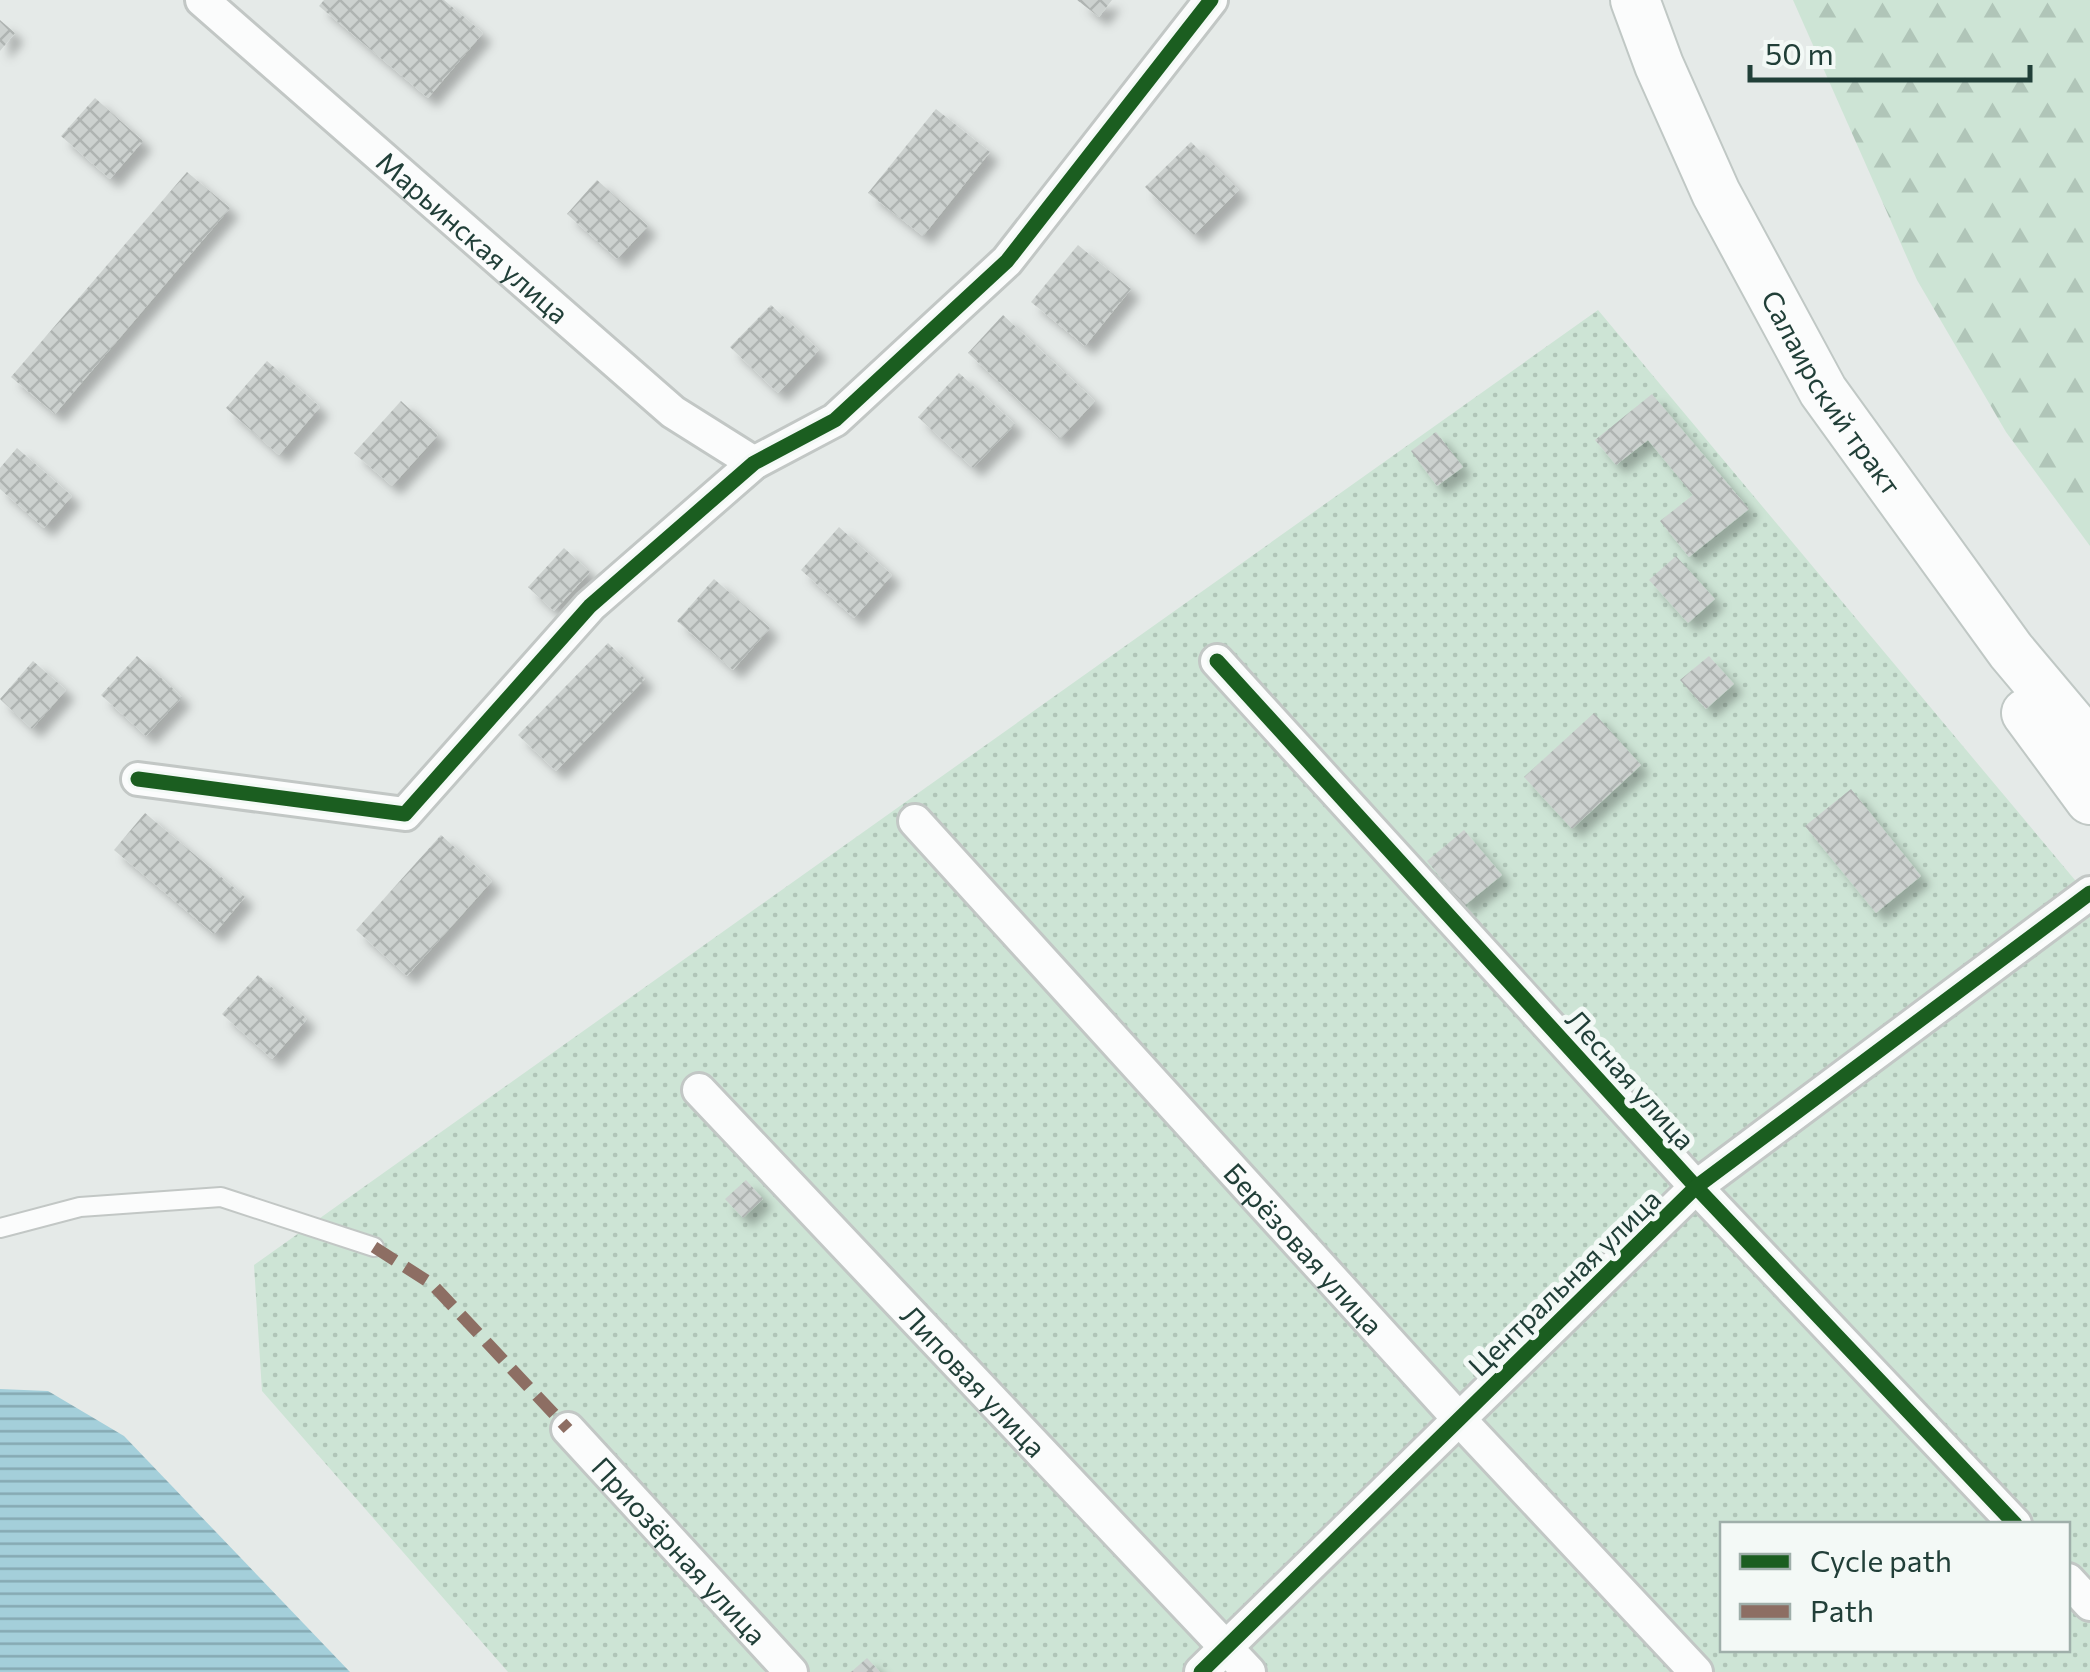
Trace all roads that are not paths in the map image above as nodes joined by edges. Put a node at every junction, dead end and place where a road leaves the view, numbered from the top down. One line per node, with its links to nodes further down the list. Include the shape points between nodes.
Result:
1 (202, 0): 4 (street, Марьинская улица, via 673,412)
2 (1211, 0): 4 (street, via 1007,261 835,420)
3 (1635, 0): 5 (street, Салаирский тракт, via 1658,65 1748,254 1823,391)
4 (754, 464): 9 (street, via 590,606 405,814)
5 (1906, 508): 7 (street); 8 (street, Салаирский тракт); 10 (street, via 1973,634)
6 (1217, 660): 14 (street, Лесная улица)
7 (2090, 701)
8 (2090, 745)
9 (138, 779)
10 (2090, 800)
11 (915, 821): 17 (street, Берёзовая улица)
12 (2090, 893): 14 (street, Центральная улица)
13 (699, 1090): 22 (street, Липовая улица)
14 (1696, 1187): 17 (street, Центральная улица); 19 (street, Лесная улица)
15 (0, 1228): 16 (lane, via 80,1207 220,1197)
16 (374, 1247)
17 (1459, 1419): 22 (street, Центральная улица); 26 (street, Берёзовая улица)
18 (568, 1429): 23 (street, Приозёрная улица)
19 (2013, 1522)
20 (2070, 1582): 21 (street)
21 (2090, 1604)
22 (1227, 1647): 24 (street, Центральная улица); 25 (street, Липовая улица)
23 (791, 1672)
24 (1201, 1672)
25 (1249, 1672)
26 (1696, 1672)

